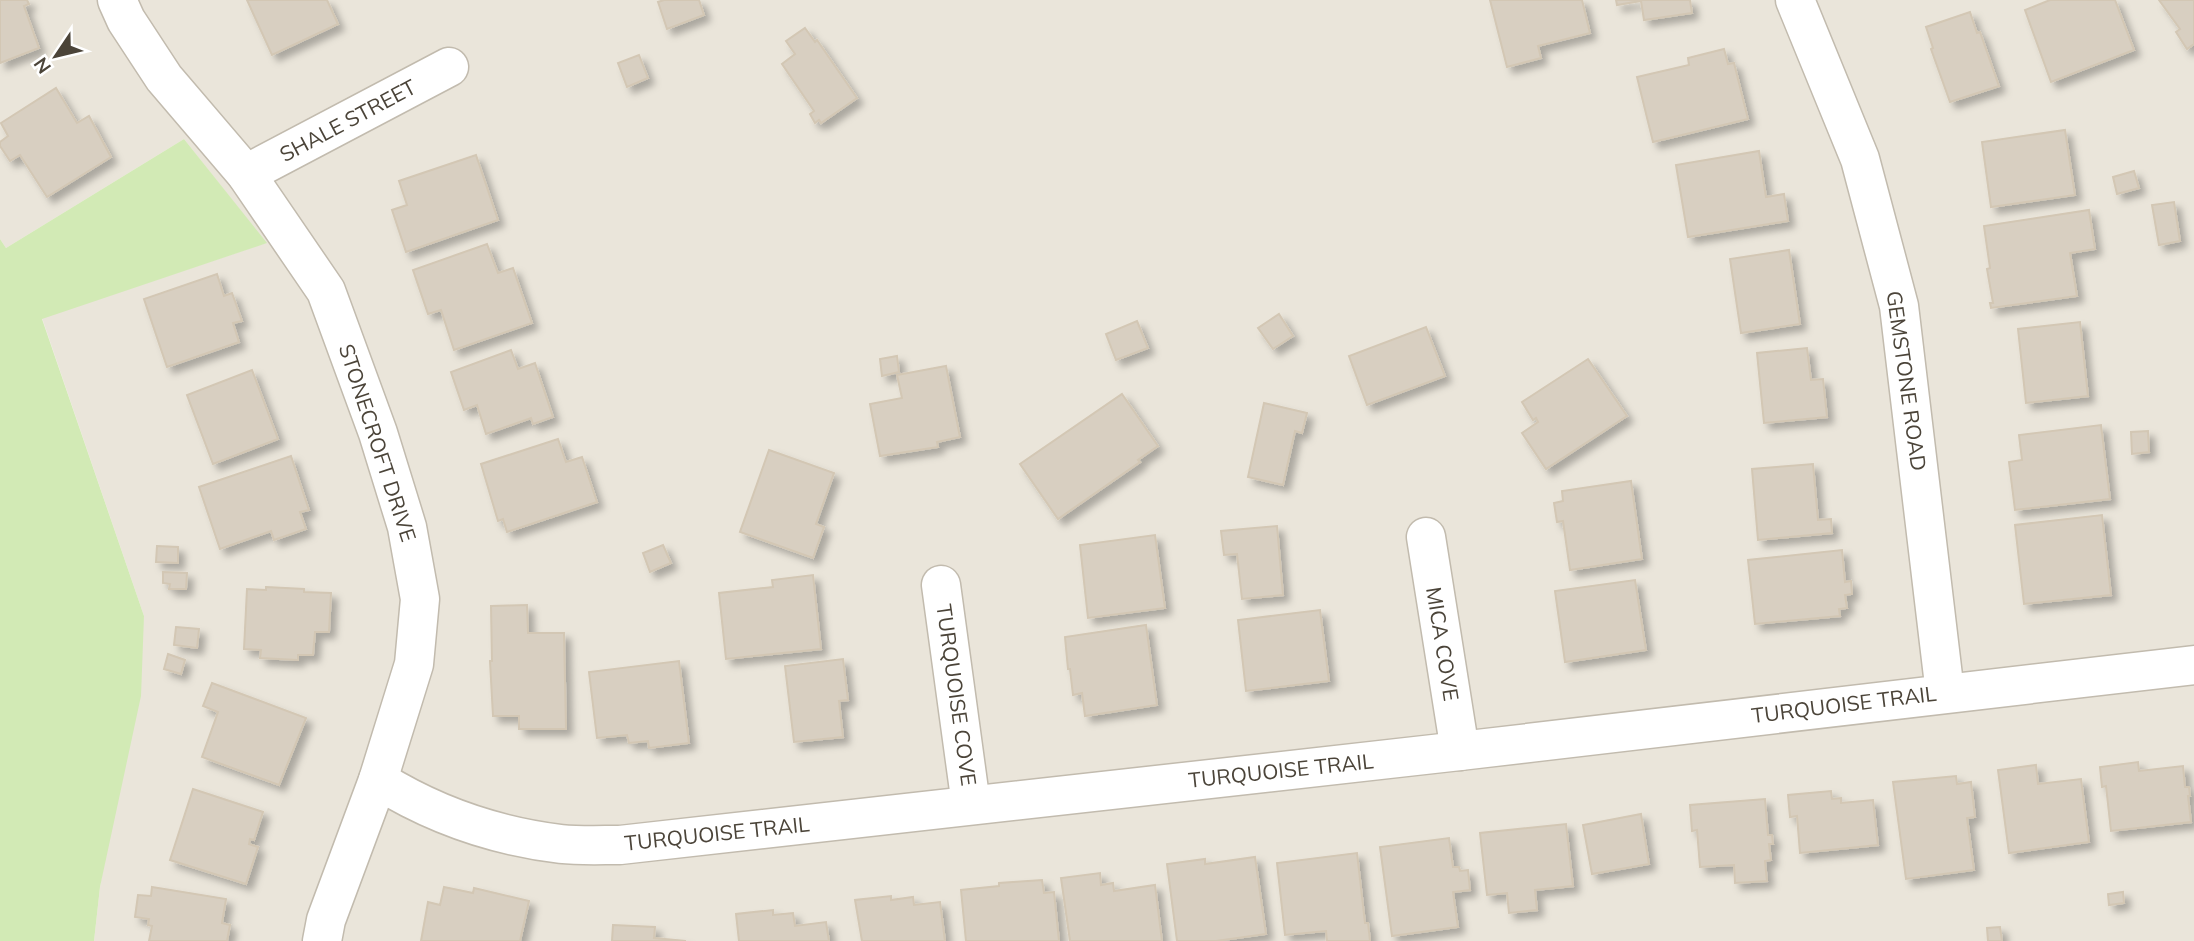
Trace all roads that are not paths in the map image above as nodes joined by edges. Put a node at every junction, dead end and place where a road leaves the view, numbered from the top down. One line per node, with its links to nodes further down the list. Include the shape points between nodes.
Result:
1 (117, 0): 4 (street, STONECROFT DRIVE, via 164,78)
2 (1795, 0): 8 (street, GEMSTONE ROAD, via 1860,159 1899,306)
3 (449, 67): 4 (street, SHALE STREET)
4 (246, 174): 10 (street, STONECROFT DRIVE, via 326,291 407,527 420,599 414,664)
5 (1426, 537): 9 (street, MICA COVE)
6 (941, 585): 11 (street, TURQUOISE COVE)
7 (2194, 665): 8 (street, TURQUOISE TRAIL)
8 (1945, 693): 9 (street, TURQUOISE TRAIL)
9 (1460, 751): 11 (street, TURQUOISE TRAIL)
10 (378, 780): 11 (street, TURQUOISE TRAIL, via 408,799 476,827 563,844 620,845); 12 (street, STONECROFT DRIVE)
11 (971, 806)
12 (322, 941)

